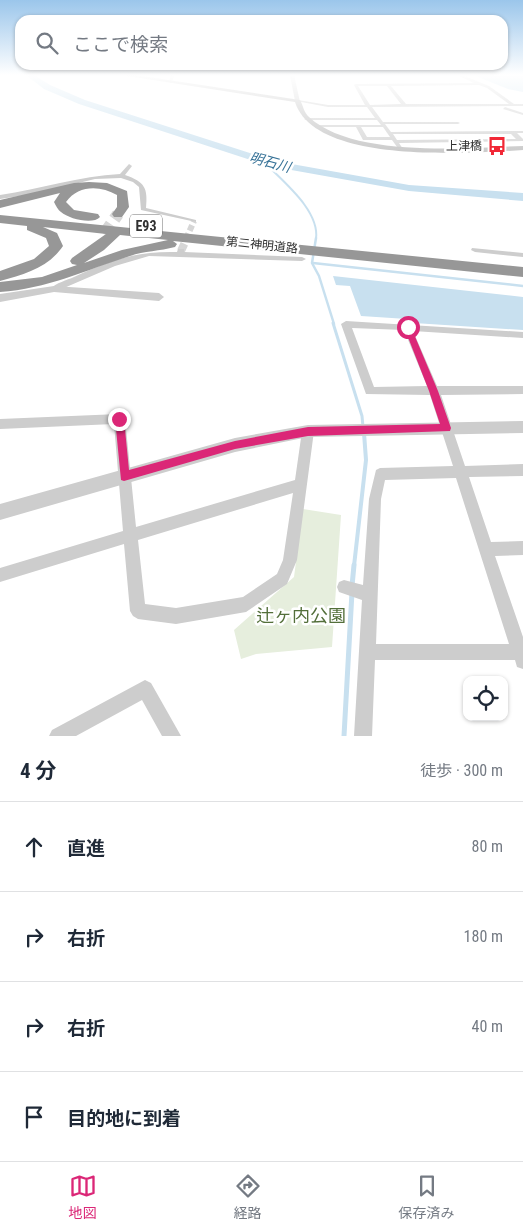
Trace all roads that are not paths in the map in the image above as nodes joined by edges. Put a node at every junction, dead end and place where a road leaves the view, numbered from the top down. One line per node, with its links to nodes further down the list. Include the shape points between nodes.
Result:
1 (301, 109): 8 (main road)
2 (371, 109): 9 (street)
3 (443, 109): 5 (street)
4 (509, 109): 6 (street)
5 (446, 112)
6 (523, 114)
7 (452, 117): 10 (street)
8 (306, 119): 9 (street); 11 (main road)
9 (382, 122): 10 (street); 12 (street); 16 (street)
10 (458, 123): 15 (street)
11 (317, 126): 12 (street); 16 (main road, via 353,141)
12 (358, 126): 16 (street, via 365,139)
13 (512, 132): 14 (street); 15 (street); 17 (street, via 521,140)
14 (523, 132)
15 (466, 133): 16 (street); 17 (street)
16 (395, 140): 17 (street); 19 (main road)
17 (473, 140): 19 (street)
18 (523, 148): 19 (main road)
19 (481, 150)
20 (129, 166): 21 (street)
21 (122, 176): 22 (street, via 88,178); 25 (street, via 138,181 144,189 145,211)
22 (0, 197)
23 (0, 204): 26 (highway, via 81,184 118,184 129,190 130,203 122,215 123,193 106,185 72,190 60,202 70,214)
24 (4, 218): 26 (highway, 第二神明道路 / E93); 27 (highway, 第二神明道路 / E93); 33 (highway, via 38,228 52,236 56,246 51,255 37,264)
25 (194, 221)
26 (150, 227): 27 (highway, 第二神明道路 / E93)
27 (293, 250): 29 (highway, 第二神明道路 / E93); 29 (highway, 第二神明道路 / E93, via 342,254); 35 (highway, via 153,245 130,250 55,278 17,287); 36 (street, via 151,254 111,264)
28 (475, 250): 30 (street)
29 (360, 252): 31 (highway, 第二神明道路 / E93); 32 (highway, 第二神明道路 / E93)
30 (523, 255)
31 (523, 266)
32 (523, 272)
33 (0, 276)
34 (0, 281): 35 (highway, via 69,260 108,235 99,248 75,262)
35 (0, 286)
36 (54, 289): 37 (street); 38 (street)
37 (159, 297)
38 (0, 298)
39 (408, 327): 40 (street); 42 (street); 42 (street, via 346,324 370,391)
40 (523, 335)
41 (523, 390): 42 (street)
42 (434, 391): 45 (street)
43 (0, 424): 49 (street, via 119,419)
44 (523, 427): 45 (street)
45 (446, 428): 46 (street); 48 (street)
46 (308, 432): 49 (street, via 235,445); 50 (street)
47 (523, 470): 48 (street)
48 (460, 471): 54 (street); 57 (street, via 380,474 375,499)
49 (124, 476): 51 (street); 52 (street)
50 (301, 484): 52 (street); 52 (street, via 290,560 282,579 246,604 176,616 138,612)
51 (0, 512)
52 (132, 534): 55 (street)
53 (523, 548): 54 (street)
54 (486, 549): 59 (street)
55 (0, 576)
56 (344, 587): 57 (street)
57 (371, 595): 58 (street)
58 (368, 652): 59 (street); 62 (street)
59 (522, 655)
60 (58, 736): 61 (street, via 145,689)
61 (172, 736)
62 (363, 736)

